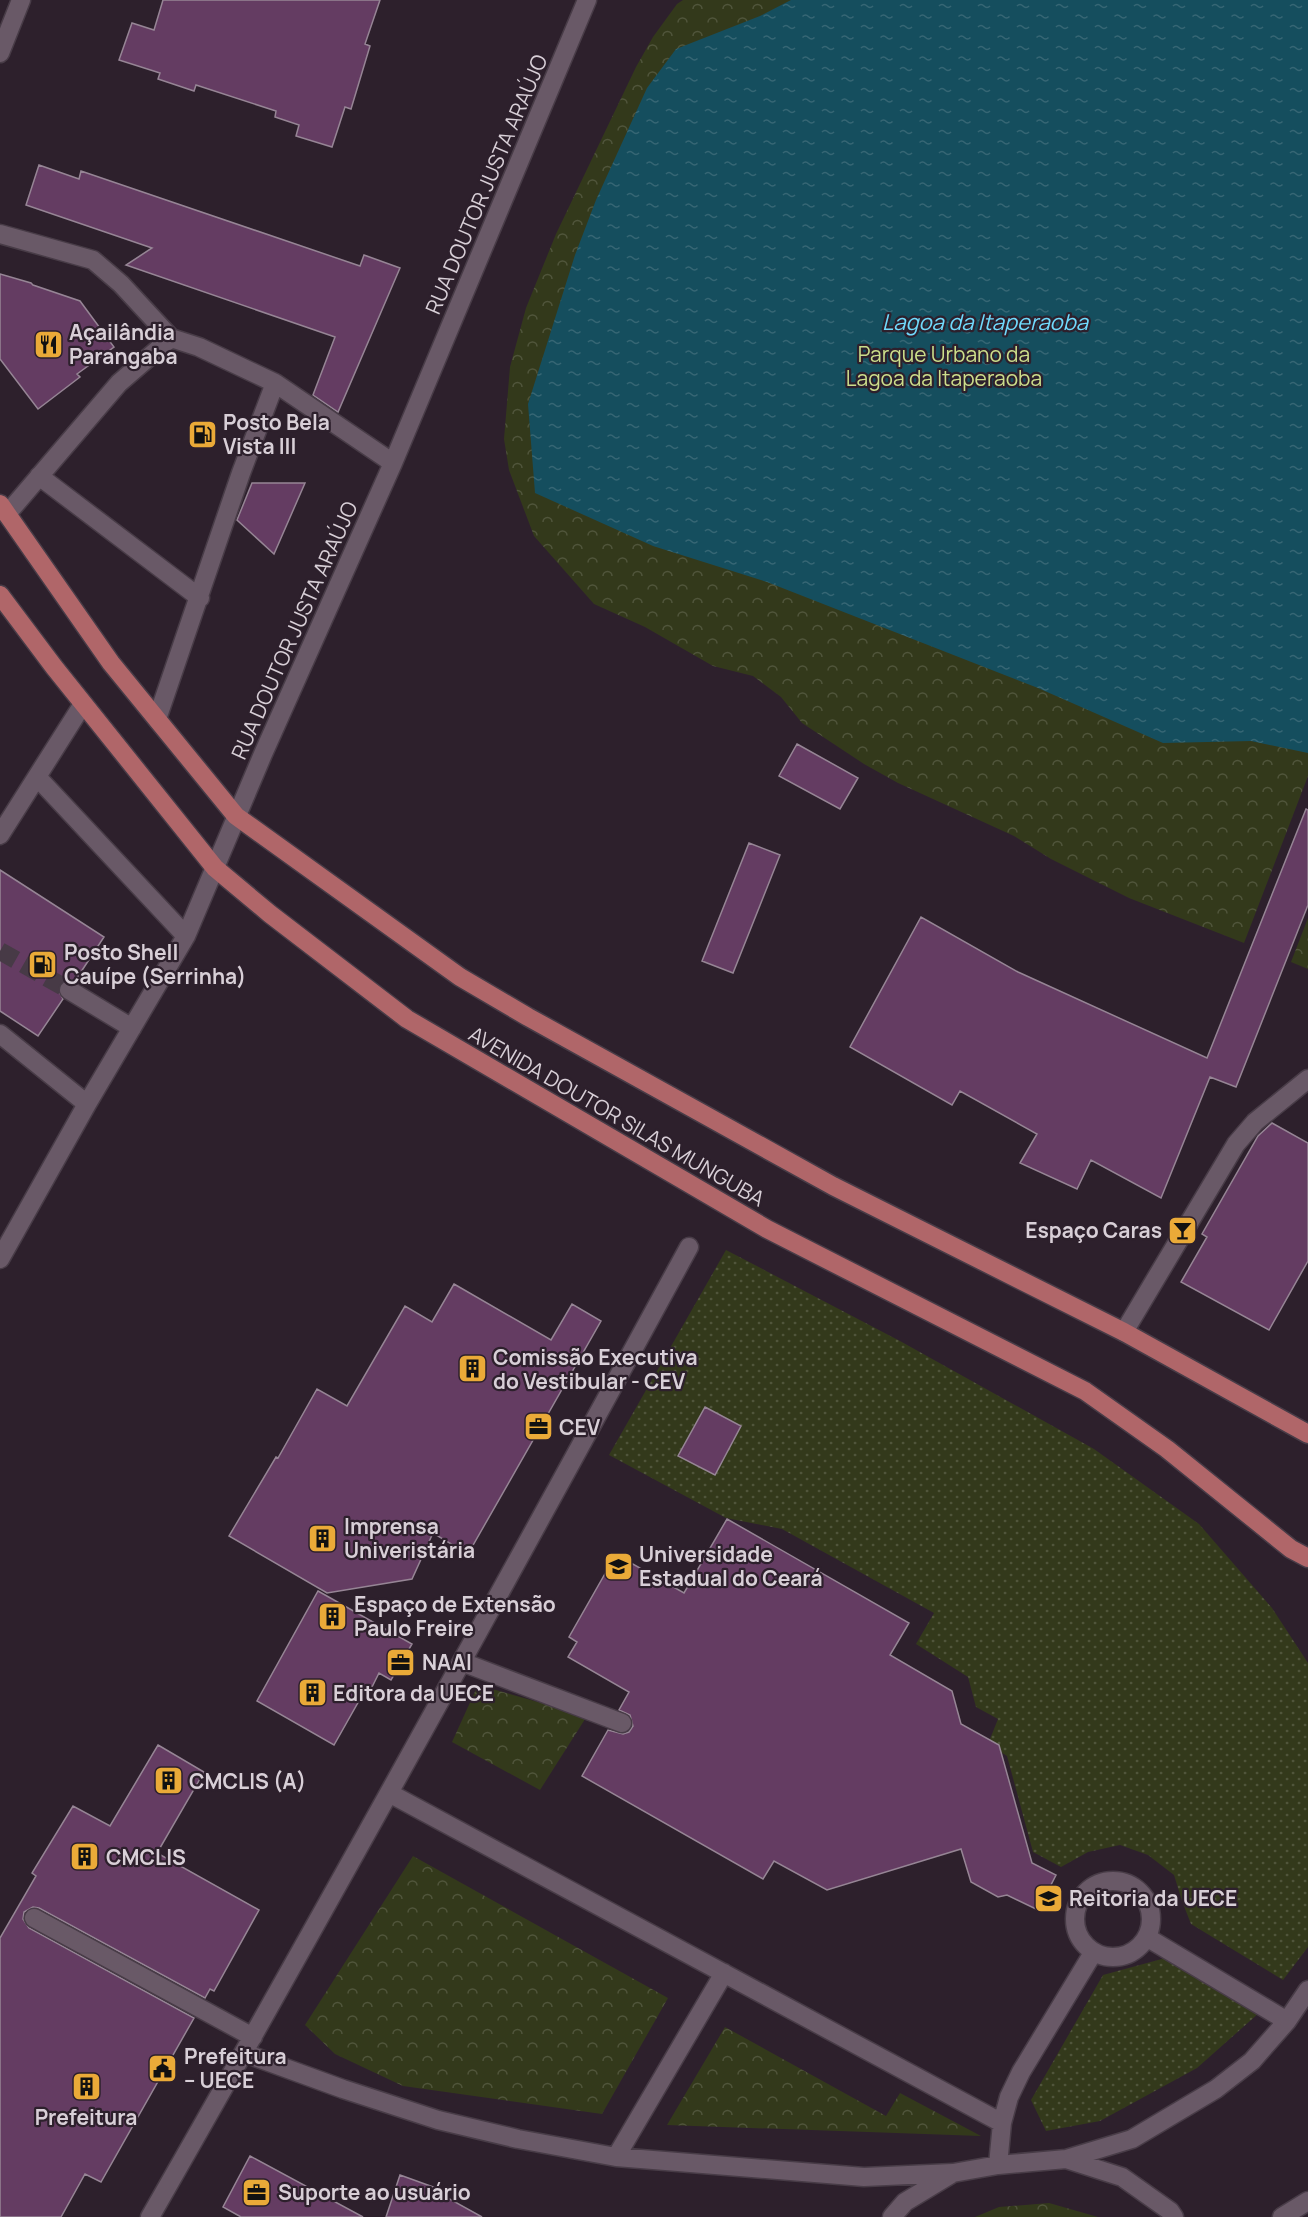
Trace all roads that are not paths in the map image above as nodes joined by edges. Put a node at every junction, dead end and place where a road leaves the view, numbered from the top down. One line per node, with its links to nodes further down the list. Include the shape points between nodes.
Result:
1 (21, 0): 3 (street)
2 (588, 0): 7 (street, RUA DOUTOR JUSTA ARAÚJO)
3 (0, 53)
4 (0, 234): 5 (street, via 93,260 122,284)
5 (171, 338): 6 (street); 8 (street, via 119,383)
6 (275, 383): 7 (street); 11 (street)
7 (393, 463): 15 (street, RUA DOUTOR JUSTA ARAÚJO)
8 (39, 476): 9 (street); 11 (street)
9 (3, 509): 13 (main road, AVENIDA DOUTOR SILAS MUNGUBA, via 111,663)
10 (0, 595): 12 (main road, AVENIDA DOUTOR SILAS MUNGUBA)
11 (200, 598): 13 (street)
12 (83, 704): 14 (street); 17 (main road, AVENIDA DOUTOR SILAS MUNGUBA)
13 (157, 719): 15 (main road, AVENIDA DOUTOR SILAS MUNGUBA)
14 (38, 778): 16 (street); 18 (street)
15 (236, 816): 17 (street, RUA DOUTOR JUSTA ARAÚJO); 26 (main road, AVENIDA DOUTOR SILAS MUNGUBA, via 460,977 528,1017 833,1186)
16 (0, 835)
17 (215, 868): 18 (street, RUA DOUTOR JUSTA ARAÚJO); 28 (main road, AVENIDA DOUTOR SILAS MUNGUBA, via 407,1019 767,1229 1085,1391 1167,1449 1291,1550)
18 (186, 936): 20 (street, RUA DOUTOR JUSTA ARAÚJO)
19 (69, 990): 20 (street)
20 (132, 1028): 23 (street, RUA DOUTOR JUSTA ARAÚJO)
21 (0, 1034): 23 (street)
22 (1308, 1079): 26 (street, via 1255,1122 1236,1144)
23 (87, 1104): 25 (street, RUA DOUTOR JUSTA ARAÚJO)
24 (689, 1247): 29 (street)
25 (0, 1259)
26 (1124, 1332): 27 (main road, AVENIDA DOUTOR SILAS MUNGUBA)
27 (1308, 1434)
28 (1308, 1558)
29 (462, 1662): 30 (street); 31 (street)
30 (621, 1723)
31 (389, 1793): 35 (street); 38 (street)
32 (34, 1918): 38 (street)
33 (1148, 1938): 34 (street, via 1133,1953 1114,1958); 34 (street, via 1153,1916 1144,1895 1125,1882 1103,1881 1083,1893 1074,1914 1077,1936); 37 (street)
34 (1093, 1953): 39 (street, via 1021,2072)
35 (724, 1973): 39 (street); 40 (street)
36 (1308, 1990): 37 (street)
37 (1287, 2021): 41 (street, via 1252,2061 1216,2089 1132,2139)
38 (249, 2045): 40 (street, via 343,2089 438,2120); 45 (street)
39 (1002, 2123): 42 (street)
40 (616, 2157): 43 (street, via 864,2177)
41 (1066, 2159): 42 (street); 47 (street, via 1122,2177)
42 (998, 2165): 43 (street)
43 (953, 2173): 46 (street, via 906,2202)
44 (1308, 2201): 48 (street)
45 (150, 2217)
46 (892, 2217)
47 (1174, 2217)
48 (1282, 2217)

